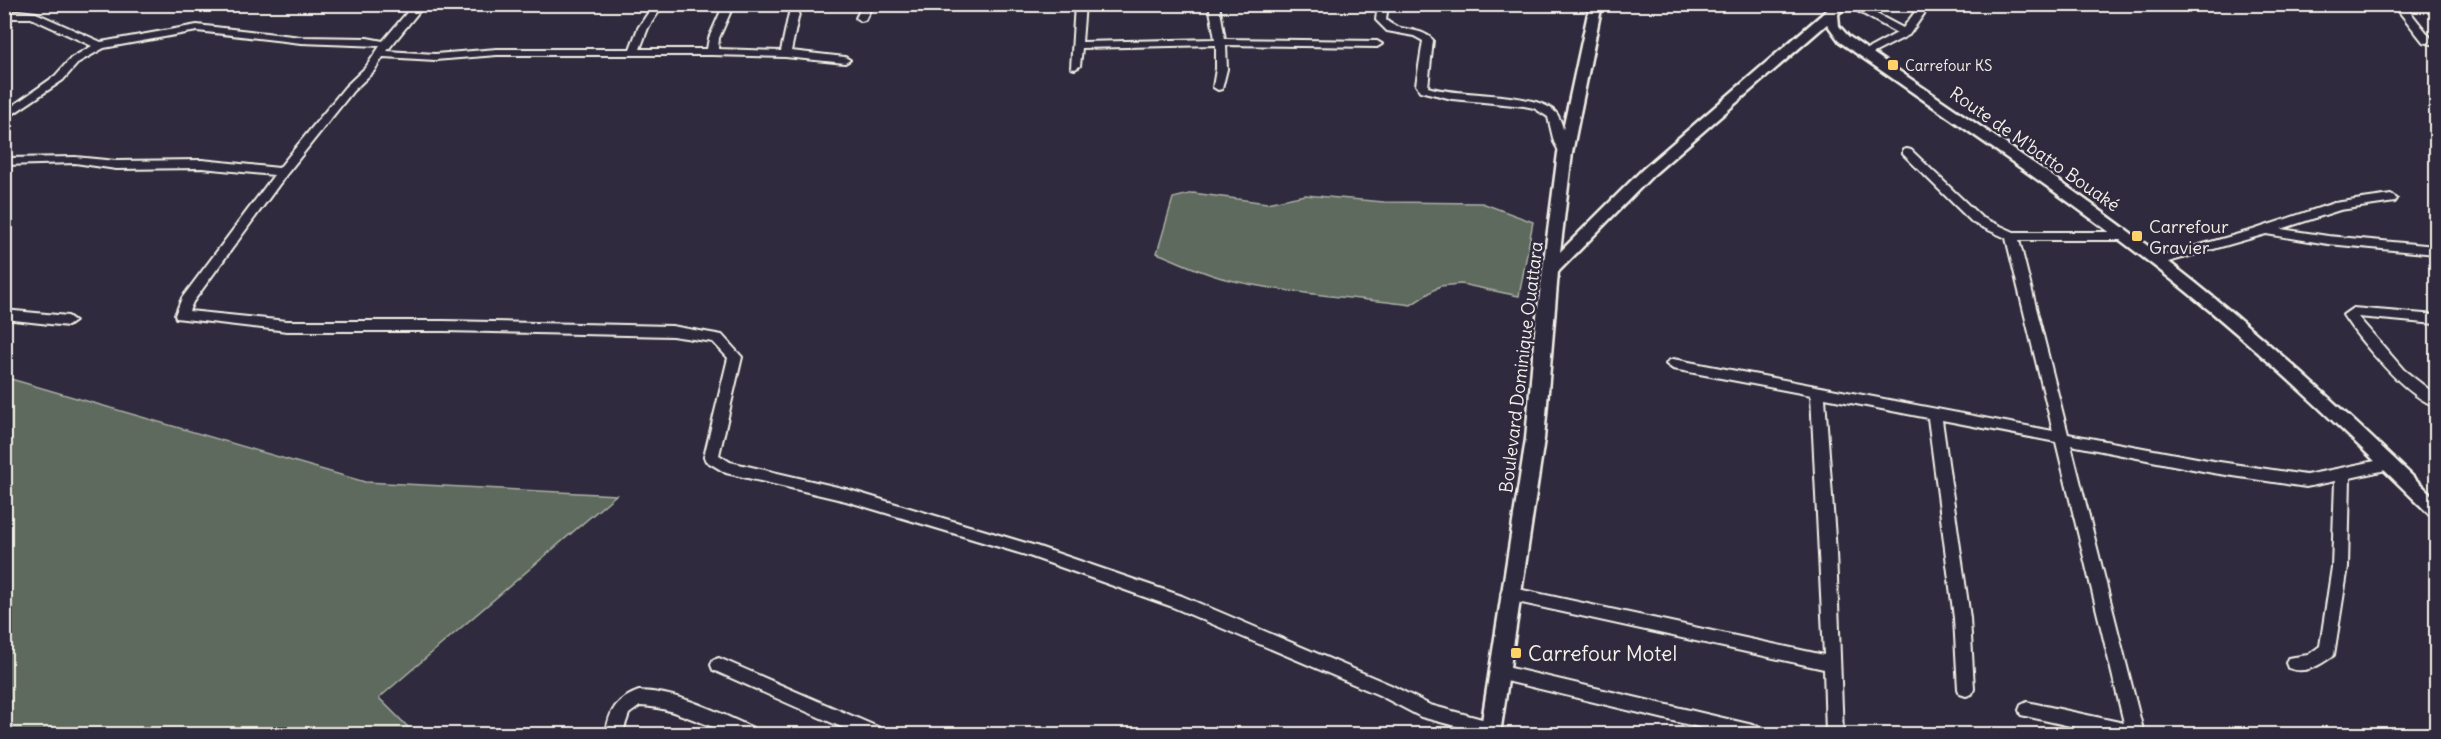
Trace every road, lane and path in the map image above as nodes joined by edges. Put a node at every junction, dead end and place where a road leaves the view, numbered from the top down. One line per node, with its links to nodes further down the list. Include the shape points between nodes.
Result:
1 (21, 4): 15 (street)
2 (420, 4): 23 (street)
3 (659, 4): 24 (street, via 643,28)
4 (729, 4): 25 (street)
5 (796, 4): 26 (street)
6 (868, 4): 16 (street)
7 (1080, 4): 22 (street)
8 (1214, 4): 18 (street, via 1220,21)
9 (1383, 4): 33 (street, via 1384,25 1428,39 1421,85 1424,89 1535,104 1547,109 1554,117 1559,145)
10 (1596, 4): 33 (street, Boulevard Dominique Ouattara)
11 (1850, 4): 17 (street)
12 (1926, 4): 17 (street)
13 (2398, 4): 19 (street, via 2427,40)
14 (1837, 9): 27 (street, Route de M'batto Bouaké, via 1831,21 1837,33); 42 (street, via 1648,172)
15 (6, 15): 21 (street, via 26,14 55,22 88,43)
16 (861, 18)
17 (1905, 33): 27 (street)
18 (1219, 42): 20 (street); 22 (street); 30 (street, via 1222,74)
19 (2436, 42)
20 (1377, 44)
21 (101, 45): 23 (street, via 197,28 301,40 367,40); 31 (street, via 75,60 59,78)
22 (1078, 45): 29 (street)
23 (384, 49): 24 (street, via 435,57 497,52); 35 (street)
24 (634, 52): 25 (street)
25 (712, 52): 26 (street)
26 (785, 54): 28 (street)
27 (1866, 54): 39 (street, Route de M'batto Bouaké)
28 (845, 60)
29 (1075, 66)
30 (1218, 87)
31 (4, 117)
32 (1907, 152): 38 (street, via 1977,220)
33 (1565, 153): 42 (street, Boulevard Dominique Ouattara)
34 (4, 162): 35 (street, via 201,164)
35 (282, 172): 61 (street, via 181,315 287,326 602,329 672,331 717,338 735,357 711,457 726,467 846,495 1031,550 1176,601 1385,690 1427,712)
36 (2391, 199): 37 (street, via 2338,206)
37 (2266, 230): 40 (street); 41 (street)
38 (2012, 236): 39 (street); 50 (street)
39 (2123, 236): 41 (street, Route de M'batto Bouaké)
40 (2436, 250)
41 (2158, 261): 51 (street, Route de M'batto Bouaké, via 2254,339)
42 (1552, 268): 54 (street, Boulevard Dominique Ouattara, via 1542,332 1535,440)
43 (4, 314): 45 (street)
44 (2436, 319): 48 (street, via 2354,312 2349,315 2400,375)
45 (68, 321)
46 (1673, 364): 47 (street)
47 (1818, 391): 49 (street); 56 (street)
48 (2436, 401)
49 (1934, 414): 50 (street); 59 (street, via 1962,618)
50 (2062, 438): 52 (street, via 2306,481); 62 (street)
51 (2390, 464): 52 (street); 53 (street, Route de M'batto Bouaké)
52 (2343, 474): 55 (street, via 2340,567 2328,650 2311,662)
53 (2436, 510)
54 (1509, 594): 56 (street); 58 (street, Boulevard Dominique Ouattara)
55 (2294, 663)
56 (1832, 664): 67 (street)
57 (719, 665): 65 (street)
58 (1498, 672): 61 (street, Boulevard Dominique Ouattara); 66 (street)
59 (1966, 689)
60 (2026, 710): 62 (street)
61 (1490, 731)
62 (2135, 734)
63 (614, 735): 64 (street, via 617,719 628,702 636,698 678,703)
64 (747, 735)
65 (874, 735)
66 (1757, 735)
67 (1834, 735)

